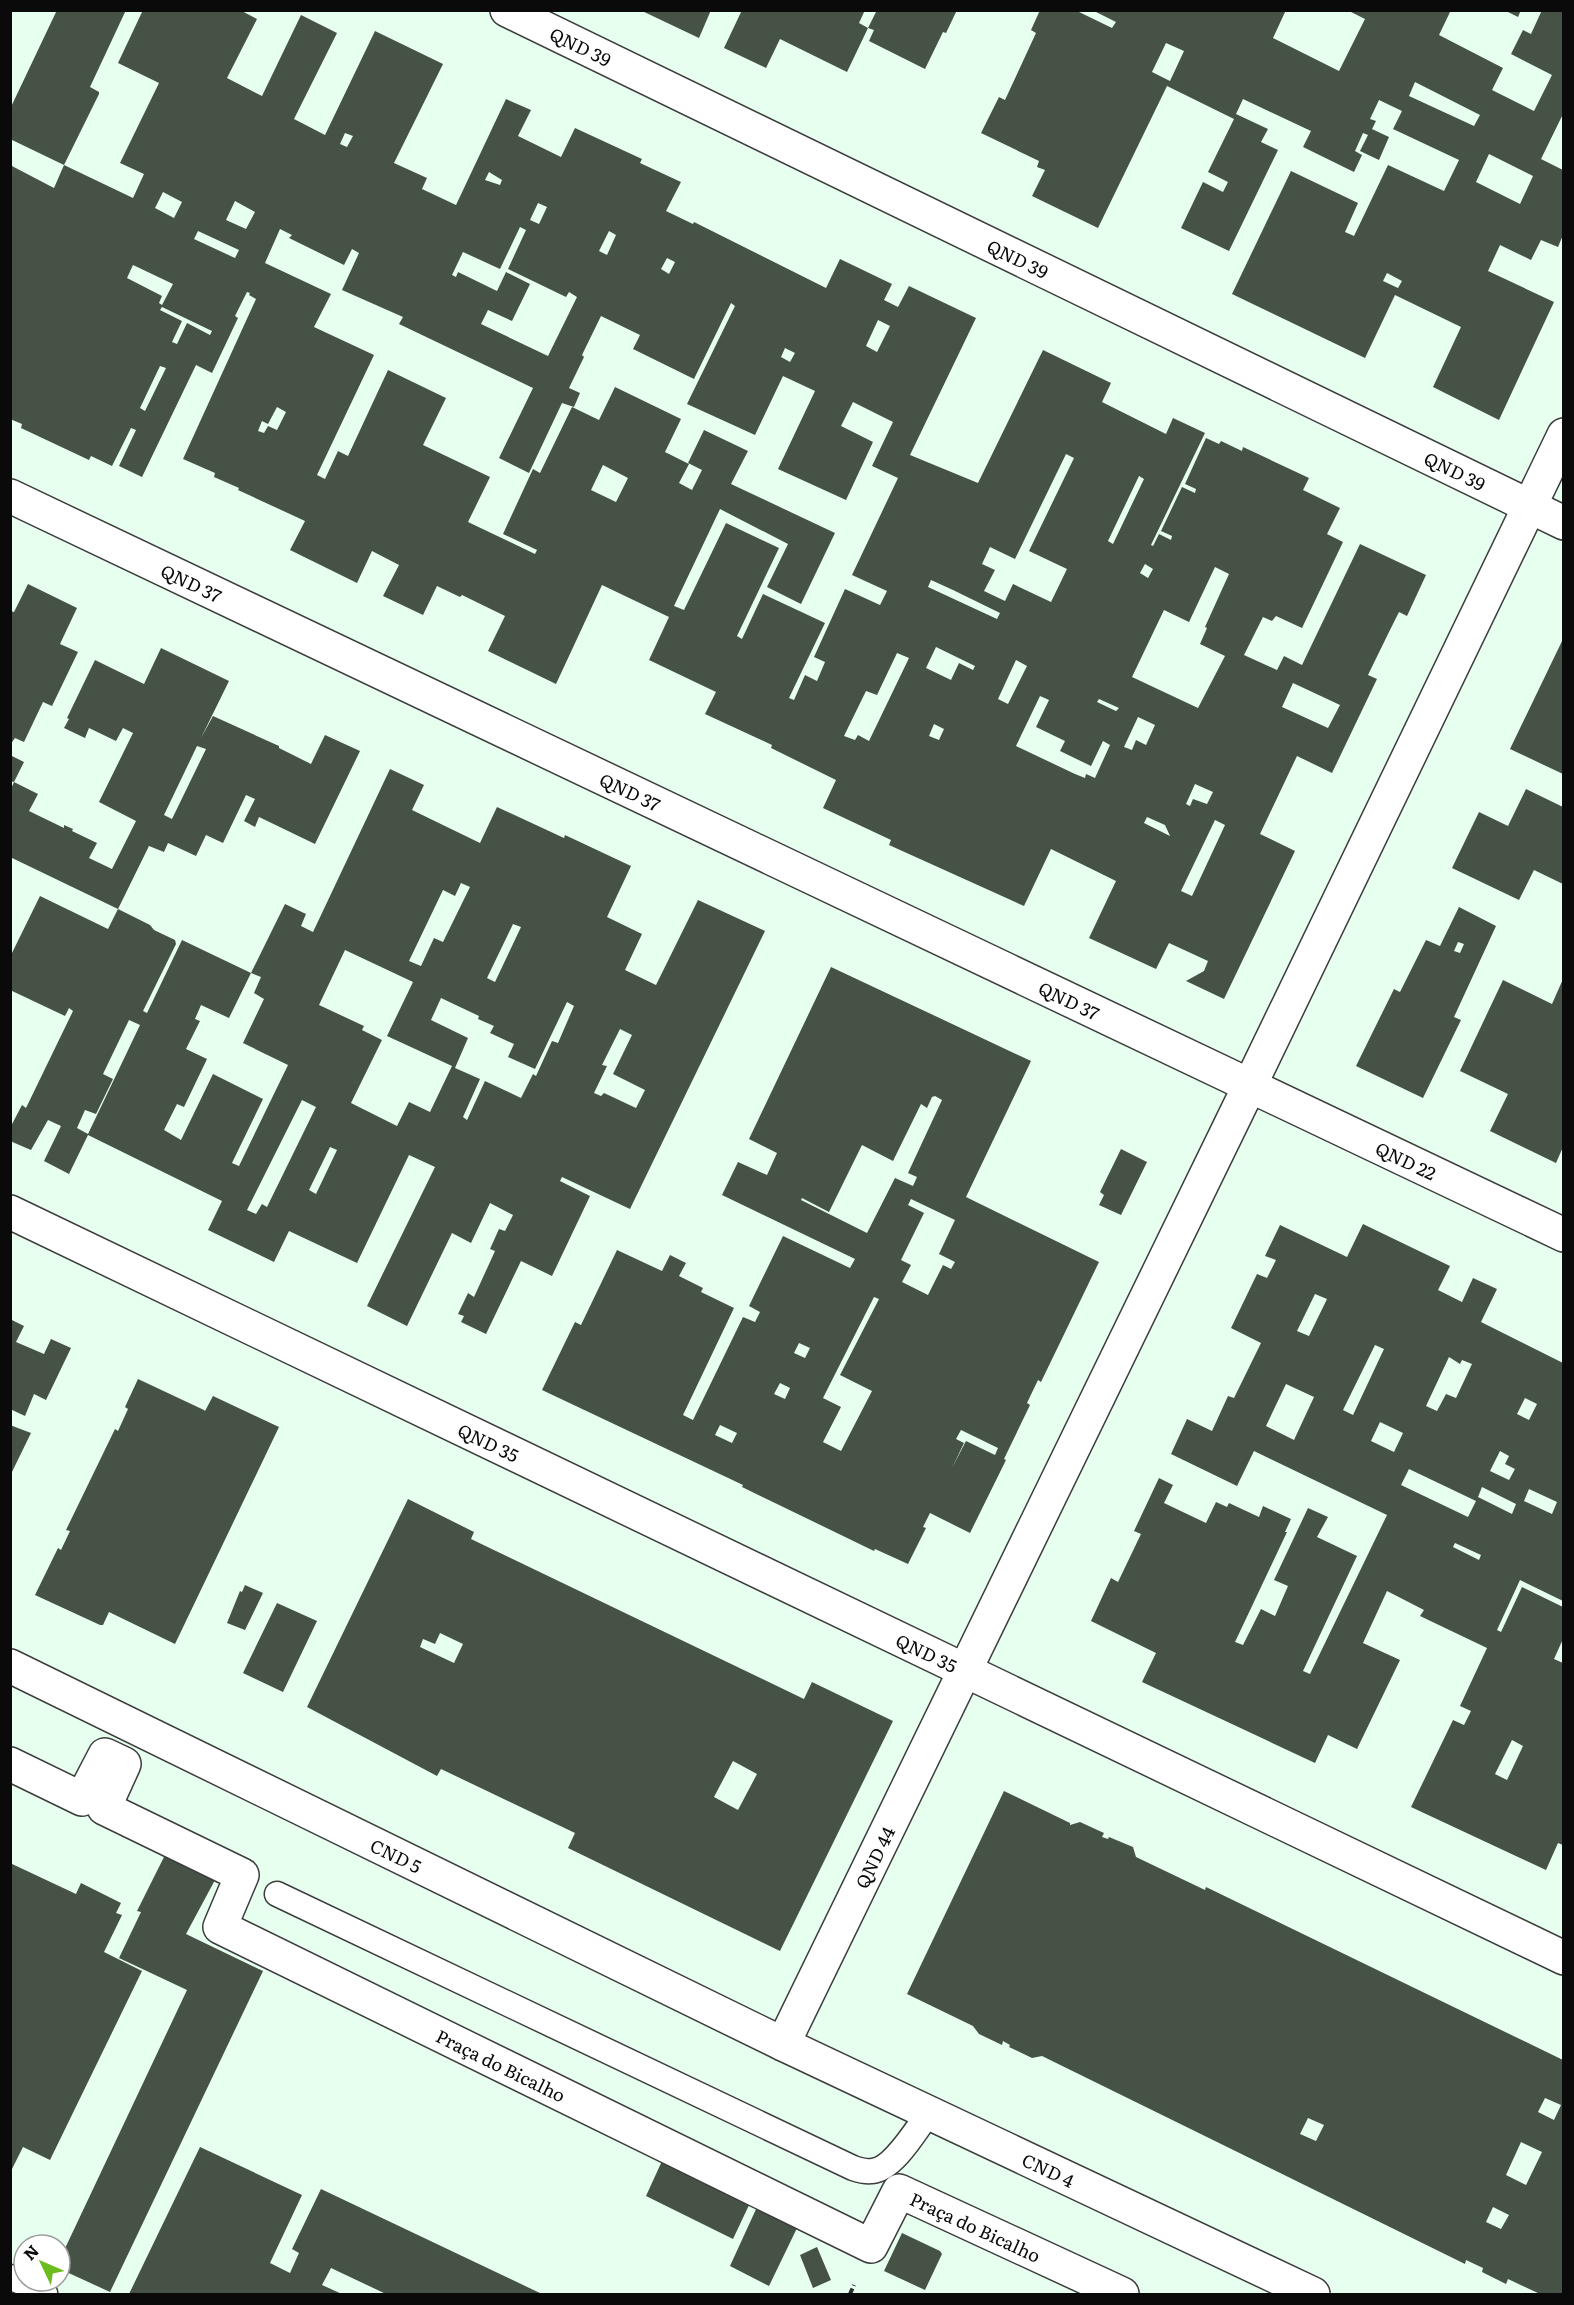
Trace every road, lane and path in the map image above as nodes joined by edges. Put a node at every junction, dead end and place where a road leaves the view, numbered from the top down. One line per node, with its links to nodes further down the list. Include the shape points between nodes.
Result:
1 (507, 10): 4 (street, QND 39)
2 (1563, 435): 4 (street, QND 44)
3 (10, 496): 6 (street, QND 37)
4 (1528, 506): 5 (street, QND 39); 6 (street, QND 44)
5 (1563, 523)
6 (1250, 1085): 8 (street, QND 22); 10 (street, QND 44)
7 (10, 1212): 10 (street, QND 35)
8 (1563, 1235)
9 (10, 1666): 14 (street, CND 5)
10 (966, 1671): 13 (street, QND 35); 14 (street, QND 44)
11 (10, 1764): 16 (street, Praça do Bicalho, via 82,1799 105,1755 124,1764 104,1808 242,1875 220,1927 871,2246 899,2191)
12 (277, 1894): 15 (lane, via 853,2168 871,2172 885,2167)
13 (1563, 1958)
14 (783, 2044): 15 (street, CND 4)
15 (928, 2114): 17 (street, CND 4)
16 (1122, 2295)
17 (1313, 2295)

